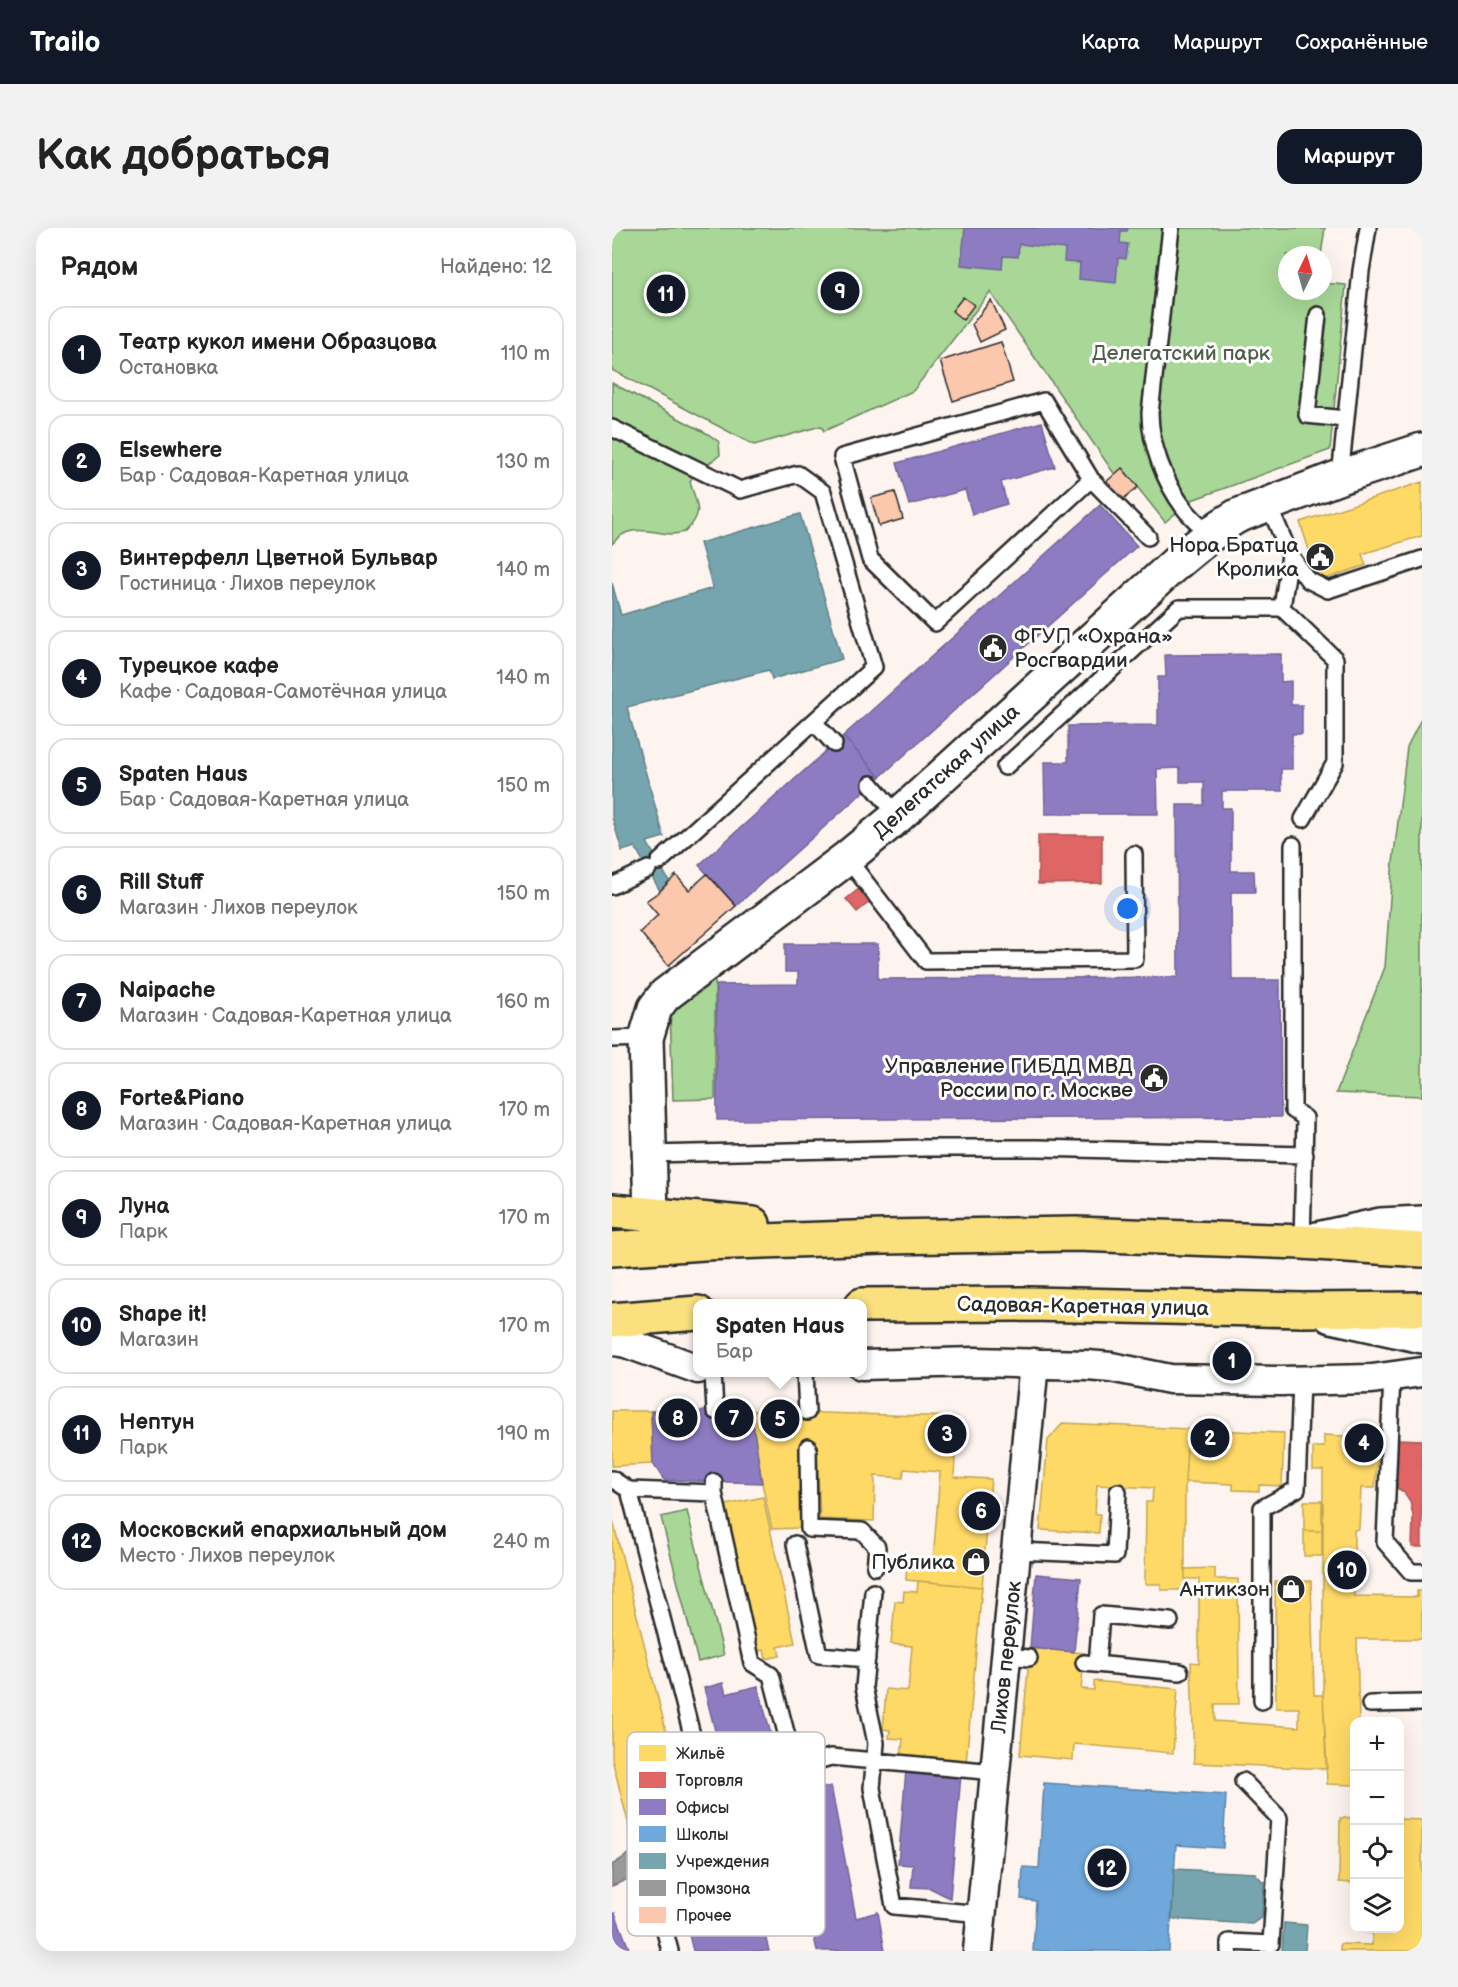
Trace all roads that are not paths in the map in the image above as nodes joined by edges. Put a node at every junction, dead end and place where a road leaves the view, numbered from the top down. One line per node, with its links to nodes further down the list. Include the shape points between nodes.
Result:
1 (1171, 228): 11 (lane, via 1150,429 1170,485)
2 (1368, 228): 4 (lane)
3 (1318, 315): 4 (lane, via 1307,415)
4 (1346, 419): 7 (lane)
5 (612, 429): 15 (lane, via 740,490 798,474 823,492 873,668)
6 (1422, 450): 7 (street, Делегатская улица)
7 (1340, 477): 9 (street, Делегатская улица)
8 (1091, 479): 8 (lane, via 934,623 870,559 842,458 1044,400); 10 (lane)
9 (1268, 503): 11 (street, Делегатская улица, via 1237,516); 12 (lane)
10 (1148, 537)
11 (1205, 540): 19 (street, Делегатская улица)
12 (1290, 555): 13 (lane, via 1308,580 1328,590); 14 (lane)
13 (1422, 560)
14 (1282, 608): 17 (lane, via 1179,608); 20 (lane, via 1335,659 1335,763)
15 (815, 723): 16 (lane); 24 (lane, via 653,865)
16 (834, 744)
17 (1005, 767)
18 (871, 784): 19 (lane)
19 (898, 816): 23 (street, Делегатская улица)
20 (1303, 819)
21 (1293, 845): 28 (lane, via 1293,1110 1305,1118)
22 (1134, 854): 23 (lane, via 1135,959 926,961)
23 (847, 858): 25 (street, Делегатская улица, via 665,995 655,1008)
24 (612, 886)
25 (646, 1038): 26 (lane); 27 (street, Делегатская улица)
26 (612, 1039)
27 (649, 1154): 28 (lane, via 1038,1148); 30 (street, Делегатская улица)
28 (1305, 1155): 33 (lane)
29 (612, 1211): 30 (main road)
30 (651, 1214): 32 (main road)
31 (1422, 1223): 33 (street, via 1380,1226)
32 (883, 1237): 33 (main road, via 1076,1234); 34 (main road)
33 (1302, 1242): 35 (main road)
34 (612, 1249)
35 (1422, 1250)
36 (867, 1305): 38 (main road, Садовая-Каретная улица)
37 (1422, 1309): 38 (main road, Садовая-Каретная улица)
38 (1303, 1310): 41 (street)
39 (693, 1313): 40 (main road)
40 (612, 1320)
41 (1422, 1335)
42 (612, 1340): 45 (street)
43 (1034, 1364): 44 (street); 50 (street, via 1111,1367 1170,1379); 58 (street, Лихов переулок)
44 (867, 1365)
45 (693, 1367)
46 (1422, 1372): 47 (street)
47 (1392, 1376): 50 (street); 60 (lane, via 1385,1542 1411,1572)
48 (714, 1377): 51 (lane)
49 (805, 1377): 52 (lane)
50 (1301, 1381): 65 (lane, via 1298,1489 1262,1508)
51 (715, 1411)
52 (807, 1412)
53 (808, 1447): 59 (lane, via 809,1529 862,1531 877,1547)
54 (612, 1479): 55 (lane)
55 (629, 1490): 68 (lane); 69 (lane, via 714,1487 752,1663 771,1675)
56 (1118, 1492): 58 (lane, via 1115,1555)
57 (795, 1544): 63 (lane, via 819,1655)
58 (1017, 1551): 72 (street, Лихов переулок, via 1018,1657)
59 (875, 1567)
60 (1422, 1572)
61 (873, 1592): 63 (lane)
62 (1170, 1621): 64 (lane, via 1101,1615 1090,1663)
63 (867, 1659): 71 (lane, via 864,1687 876,1743)
64 (1180, 1672)
65 (1262, 1701)
66 (1422, 1703): 67 (lane)
67 (1370, 1704)
68 (691, 1732)
69 (786, 1732)
70 (825, 1759): 71 (lane)
71 (875, 1761): 72 (lane); 74 (lane, via 872,1788 894,1906)
72 (995, 1772): 74 (street, Лихов переулок)
73 (1243, 1781): 78 (lane, via 1279,1818 1271,1944 1229,1942)
74 (981, 1914): 77 (street, Лихов переулок)
75 (666, 1936): 76 (lane)
76 (670, 1951)
77 (978, 1951)
78 (1229, 1951)

